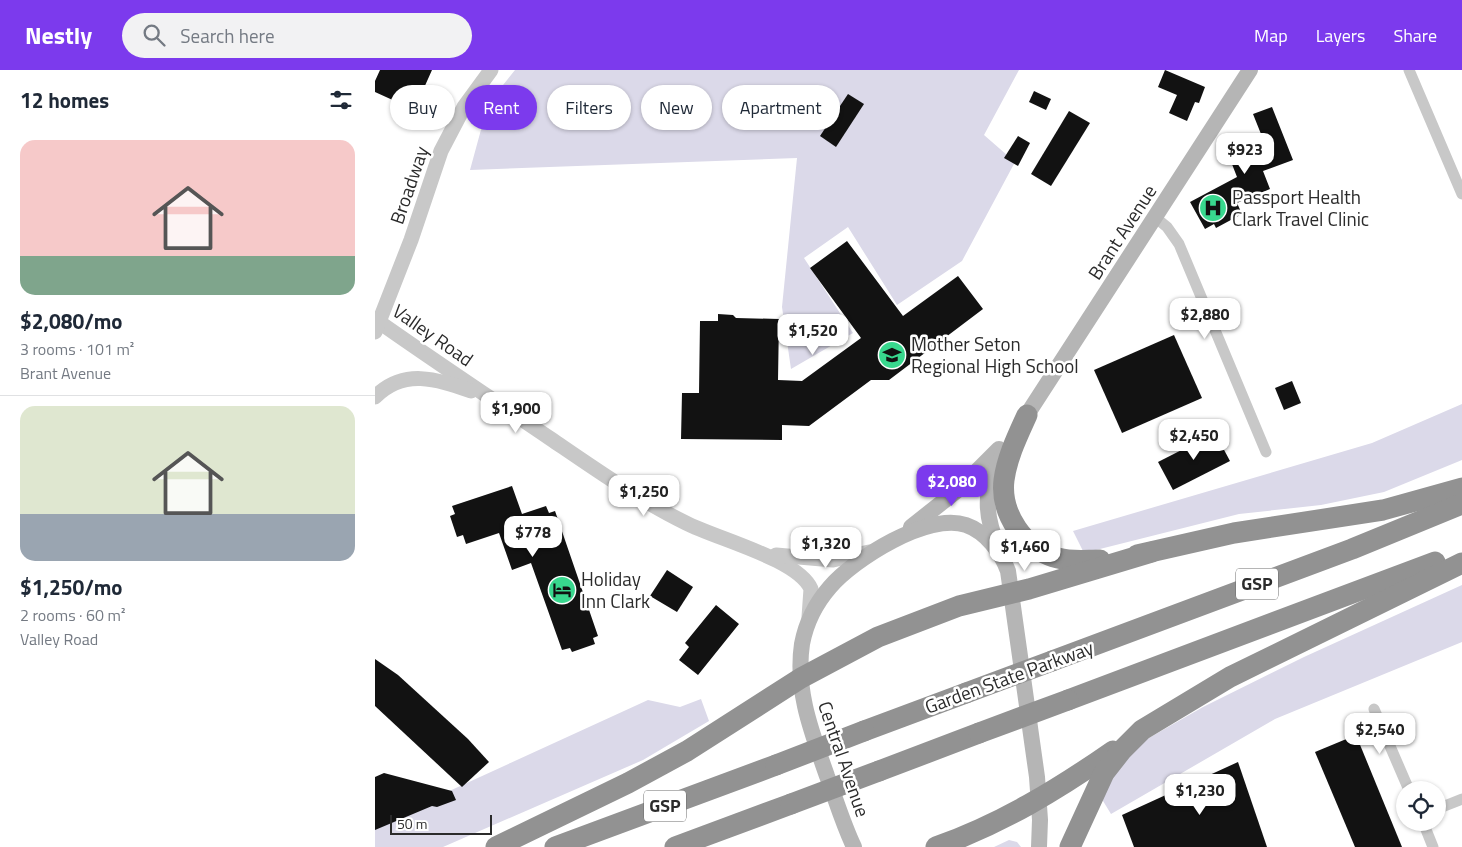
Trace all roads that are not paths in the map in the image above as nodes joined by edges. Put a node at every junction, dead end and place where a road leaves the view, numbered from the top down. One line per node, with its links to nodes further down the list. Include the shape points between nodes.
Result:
1 (491, 70): 6 (street, Broadway, via 464,107 441,151 411,240)
2 (1249, 70): 5 (main road, Brant Avenue)
3 (1409, 70): 4 (street)
4 (1462, 194)
5 (1156, 218): 9 (main road, Brant Avenue); 10 (street, via 1167,226 1179,244)
6 (376, 324): 8 (street, Valley Road)
7 (375, 397): 8 (street, via 395,382 411,378 448,384)
8 (493, 401): 14 (street, Valley Road, via 660,509 702,531)
9 (1027, 415): 13 (main road, Brant Avenue, via 966,483 927,516); 15 (highway, via 1011,455 1004,488 1008,511 1020,534 1039,550 1064,560 1110,560); 17 (main road, Brant Avenue, via 996,467 988,495 988,522)
10 (1266, 452)
11 (1462, 488): 15 (highway, via 1368,513 1234,533)
12 (1462, 504): 30 (highway, Garden State Parkway / GSP, bridge, via 1352,549)
13 (882, 547): 14 (street, Valley Road, via 833,560); 17 (main road, Central Avenue, via 933,525 959,523 984,537); 20 (main road, Central Avenue, via 831,586)
14 (753, 550): 20 (street, Valley Road, via 785,564 805,578 812,596)
15 (1152, 552): 19 (highway)
16 (1462, 552): 31 (highway, GSP, bridge)
17 (1004, 560): 19 (main road, Central Avenue)
18 (1462, 563): 23 (highway, via 1230,677)
19 (1013, 593): 21 (highway, via 923,618 878,637); 26 (main road, Central Avenue)
20 (808, 623): 21 (main road, Central Avenue, via 802,644)
21 (801, 678): 29 (highway, via 675,758); 32 (main road, Central Avenue, via 808,721)
22 (1374, 709): 24 (street)
23 (1142, 730): 26 (highway); 35 (highway, via 1104,773)
24 (1405, 781)
25 (1462, 799): 27 (street)
26 (1039, 800): 33 (highway); 34 (main road, Central Avenue)
27 (1446, 805)
28 (1427, 831): 36 (street)
29 (496, 847)
30 (555, 847)
31 (675, 847)
32 (854, 847)
33 (936, 847)
34 (1039, 847)
35 (1070, 847)
36 (1433, 847)

